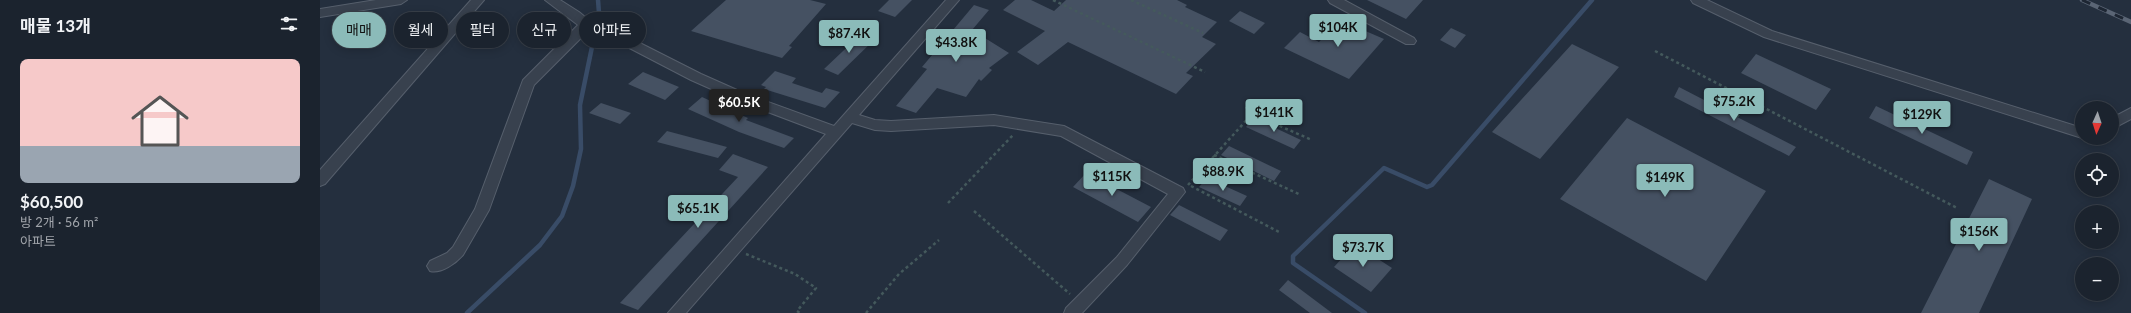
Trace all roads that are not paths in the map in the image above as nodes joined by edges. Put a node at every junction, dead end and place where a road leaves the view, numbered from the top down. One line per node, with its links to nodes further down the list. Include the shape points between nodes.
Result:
1 (401, 0): 7 (street)
2 (478, 0): 17 (street)
3 (550, 0): 8 (street)
4 (953, 0): 13 (street)
5 (1334, 0): 10 (street)
6 (1697, 0): 15 (street, via 1768,34)
7 (320, 13)
8 (579, 18)
9 (579, 31): 18 (street, via 528,83 482,210 458,251)
10 (1410, 41)
11 (639, 48): 16 (street, via 734,95)
12 (2131, 113): 14 (street)
13 (849, 117): 16 (street); 19 (street, via 875,125 891,126 970,120 1064,130 1183,188 1122,261)
14 (2119, 120)
15 (2075, 131)
16 (836, 132): 20 (street, via 732,249)
17 (320, 180)
18 (435, 266)
19 (1076, 308)
20 (682, 312)

